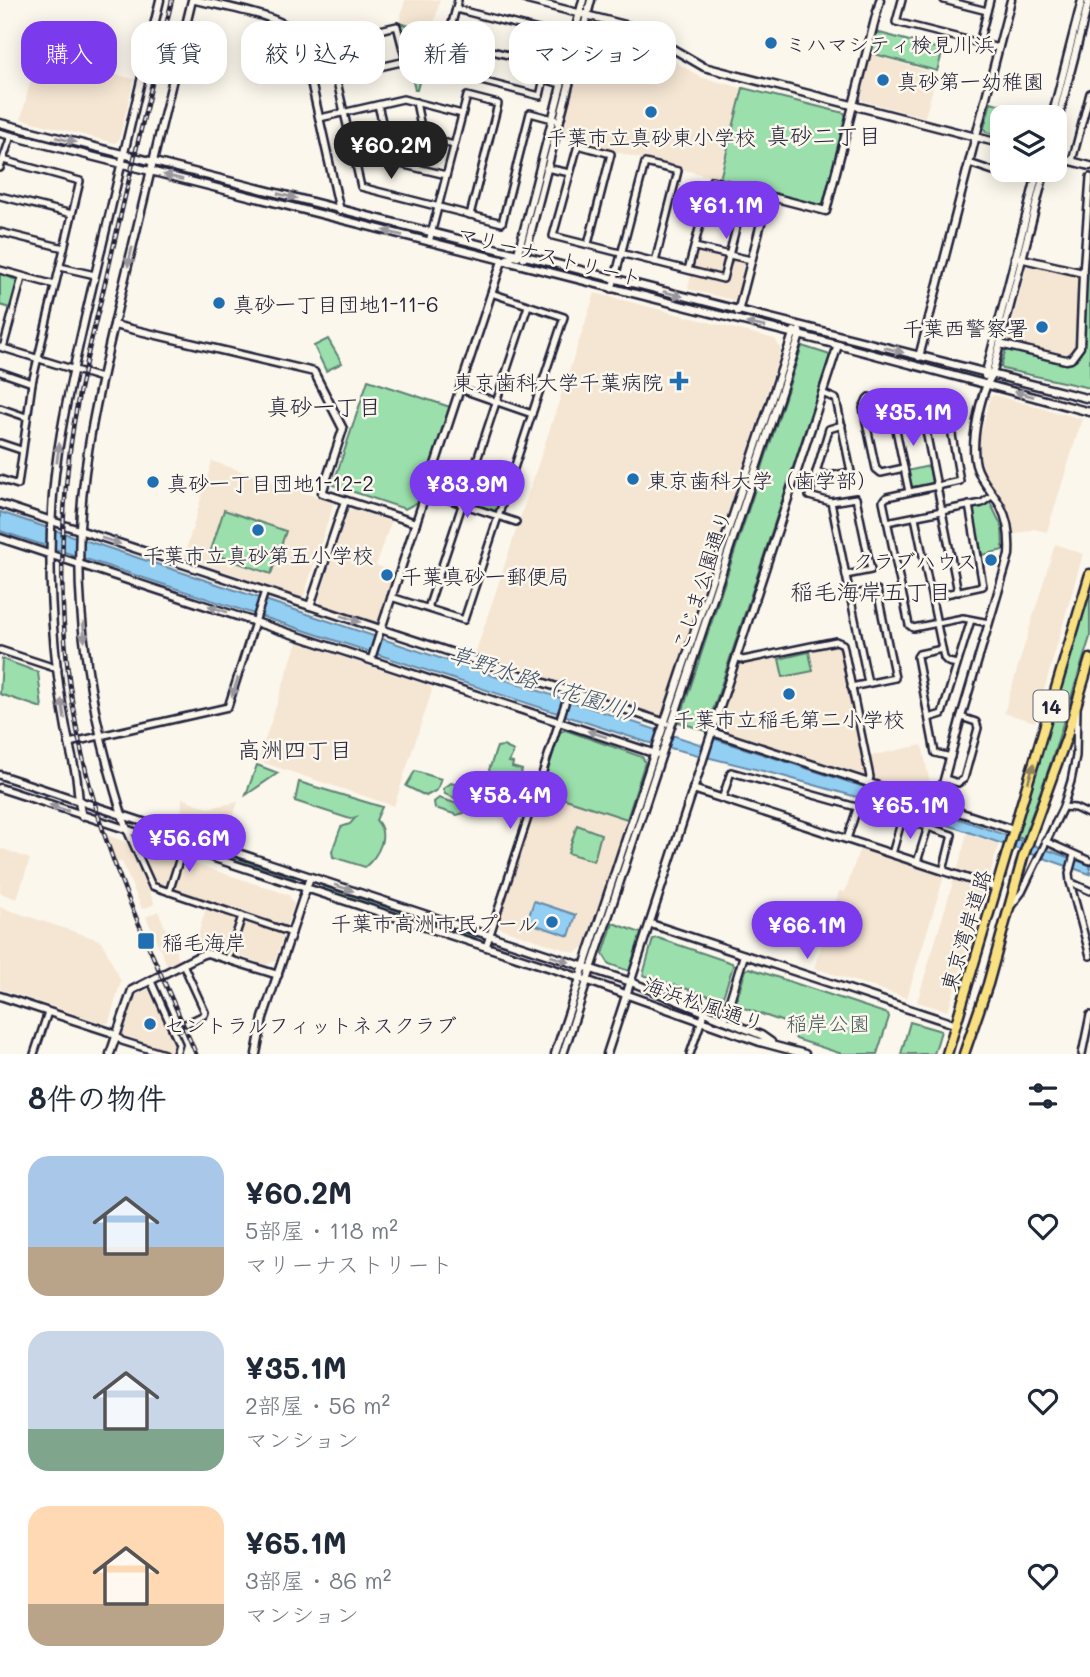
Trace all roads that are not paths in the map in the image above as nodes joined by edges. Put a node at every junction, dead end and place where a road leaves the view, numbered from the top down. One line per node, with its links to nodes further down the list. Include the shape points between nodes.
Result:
1 (160, 0): 45 (street)
2 (193, 0): 37 (street, via 276,20 291,29 303,49); 49 (street)
3 (458, 0): 14 (street)
4 (527, 0): 16 (street)
5 (583, 0): 16 (street)
6 (591, 0): 16 (street)
7 (880, 0): 32 (street)
8 (902, 0): 22 (street, via 896,22)
9 (944, 0): 15 (street)
10 (990, 0): 15 (street)
11 (1011, 0): 23 (street)
12 (1082, 0): 20 (street)
13 (1089, 0): 20 (street)
14 (456, 9): 17 (street); 19 (street)
15 (987, 11): 22 (street)
16 (583, 14): 18 (street); 32 (street, via 646,32 705,66); 38 (street)
17 (453, 21)
18 (581, 21)
19 (509, 23)
20 (1077, 31): 21 (street); 33 (street); 34 (street)
21 (1090, 34)
22 (979, 43): 23 (street)
23 (999, 48): 42 (street)
24 (336, 77): 24 (street, via 405,61 397,26 328,42)
25 (338, 84): 35 (street)
26 (492, 84): 27 (street, via 540,96)
27 (543, 84)
28 (561, 84): 38 (street)
29 (1090, 93): 48 (street)
30 (416, 102): 31 (street, via 403,99); 36 (street); 44 (street, via 424,137)
31 (378, 105): 35 (street); 58 (street, via 392,162)
32 (853, 105): 42 (street); 79 (street, via 826,211 768,196)
33 (1055, 105)
34 (1061, 105)
35 (344, 113): 37 (street); 63 (street, via 362,187)
36 (462, 114): 44 (street); 66 (street, via 467,96 498,104)
37 (320, 118): 64 (street)
38 (556, 120): 53 (street); 66 (street, via 530,113 502,223)
39 (0, 123): 45 (street, マリーナストリート, one-way to 45)
40 (0, 134): 41 (street, マリーナストリート)
41 (11, 136): 46 (street); 51 (street, マリーナストリート)
42 (976, 137): 43 (street); 50 (street)
43 (990, 141)
44 (454, 145): 58 (street)
45 (124, 155): 49 (street, マリーナストリート); 51 (street)
46 (3, 160): 54 (street); 65 (street, via 80,181)
47 (1067, 160): 48 (street)
48 (1072, 161): 52 (street)
49 (152, 162): 56 (street); 64 (street, マリーナストリート, one-way to 64)
50 (969, 163): 55 (street); 102 (street)
51 (121, 164): 56 (street, マリーナストリート); 87 (street)
52 (1090, 166)
53 (544, 167): 57 (street); 75 (street); 77 (street)
54 (0, 168)
55 (990, 170)
56 (150, 172): 67 (street, マリーナストリート, one-way to 56); 96 (street, one-way to 96)
57 (570, 173): 71 (street, via 554,236); 71 (street, via 578,145 611,154)
58 (446, 175): 63 (street)
59 (1090, 177): 86 (street)
60 (1035, 182): 78 (street)
61 (1041, 182): 78 (street)
62 (0, 196): 65 (street)
63 (438, 206): 66 (street); 69 (street)
64 (341, 210): 67 (street); 69 (street, マリーナストリート)
65 (72, 215): 73 (street)
66 (470, 215)
67 (338, 220): 70 (street, マリーナストリート, one-way to 67)
68 (0, 232): 73 (street)
69 (431, 233): 70 (street); 75 (street, マリーナストリート)
70 (429, 242): 80 (street, マリーナストリート)
71 (588, 244): 74 (street)
72 (695, 247): 76 (street); 76 (street, via 712,180 746,189); 85 (street)
73 (64, 248): 83 (street)
74 (621, 253): 81 (street); 81 (street, via 645,163 678,171); 89 (street)
75 (517, 255): 77 (street, マリーナストリート); 80 (street); 82 (street)
76 (729, 255): 79 (street); 85 (street, via 723,279)
77 (525, 257): 82 (street); 89 (street, マリーナストリート)
78 (1019, 258): 86 (street); 99 (street); 106 (street)
79 (751, 260): 94 (street)
80 (502, 261): 82 (street, マリーナストリート); 92 (street)
81 (655, 262): 85 (street)
82 (519, 266): 91 (street, マリーナストリート)
83 (60, 267): 87 (street); 90 (street)
84 (0, 270): 88 (street)
85 (688, 270)
86 (1083, 273): 99 (street, via 1080,346 1070,359)
87 (95, 275): 104 (street)
88 (22, 278): 90 (street); 101 (street)
89 (614, 279): 91 (street); 94 (street, マリーナストリート, one-way to 94)
90 (55, 285): 103 (street)
91 (612, 289): 95 (street, マリーナストリート)
92 (491, 293): 93 (street); 110 (street)
93 (528, 306): 113 (street); 118 (street, via 564,317)
94 (738, 311): 95 (street); 97 (street, マリーナストリート)
95 (736, 321): 98 (street, マリーナストリート, one-way to 95)
96 (114, 324): 107 (street); 130 (street, via 314,372 343,429 322,493)
97 (798, 325): 98 (street, こじま公園通り); 102 (street, マリーナストリート, one-way to 102)
98 (796, 334): 100 (street, マリーナストリート); 174 (street, こじま公園通り)
99 (1000, 344): 106 (street)
100 (838, 345): 109 (street, マリーナストリート); 111 (street)
101 (1, 347): 103 (street)
102 (919, 357): 106 (street, マリーナストリート)
103 (38, 359): 104 (street); 108 (street)
104 (73, 370): 107 (street); 138 (street, one-way to 104, via 60,435)
105 (0, 372): 108 (street)
106 (989, 374): 109 (street); 112 (street, マリーナストリート)
107 (101, 378): 142 (street, via 88,442)
108 (33, 383): 119 (street)
109 (986, 385): 117 (street, マリーナストリート, one-way to 109); 129 (street, via 974,452)
110 (460, 389): 113 (street); 127 (street)
111 (822, 393): 120 (street, via 836,399); 162 (street)
112 (1090, 399)
113 (496, 401): 118 (street); 133 (street)
114 (898, 405): 116 (street); 123 (street, via 894,420); 123 (street, via 869,397 863,408 876,469 881,473)
115 (0, 408): 119 (street)
116 (928, 412): 126 (street, via 925,426); 126 (street, via 955,421 952,435 960,481)
117 (1090, 412)
118 (532, 414): 136 (street)
119 (26, 417): 122 (street)
120 (842, 425): 124 (street, via 829,429); 124 (street, via 851,472 829,477)
121 (0, 443): 122 (street)
122 (21, 450): 125 (street, via 18,485)
123 (904, 468): 128 (street)
124 (816, 472): 131 (street, via 808,496)
125 (0, 479)
126 (936, 486): 128 (street); 135 (street)
127 (426, 492): 133 (street); 141 (street)
128 (909, 492): 140 (street, via 884,499)
129 (993, 495): 134 (street); 157 (street, via 1007,520 1010,538)
130 (345, 502): 141 (street); 153 (street)
131 (831, 502): 147 (street); 147 (street, via 856,498 871,570)
132 (0, 504): 138 (street)
133 (463, 505): 136 (street); 154 (street)
134 (969, 505): 135 (street); 149 (street, via 984,582 981,587)
135 (942, 511): 137 (street); 149 (street)
136 (499, 516): 139 (street); 154 (street, via 464,620)
137 (915, 517): 140 (street); 152 (street)
138 (53, 521): 142 (street); 144 (street)
139 (516, 522)
140 (887, 522): 158 (street, via 909,625)
141 (415, 523): 151 (street)
142 (80, 530): 145 (street); 148 (street, one-way to 148)
143 (0, 538): 144 (street)
144 (52, 555): 145 (street); 166 (street)
145 (80, 564): 156 (street, one-way to 145); 176 (street, one-way to 176, via 85,648)
146 (1090, 574): 197 (highway, 東京湾岸道路 / 14, one-way to 146)
147 (846, 575): 150 (street)
148 (265, 591): 153 (street); 156 (street)
149 (958, 592): 152 (street)
150 (850, 595): 167 (street); 167 (street, via 877,590 890,653 895,678)
151 (391, 597): 154 (street); 159 (street)
152 (932, 597): 158 (street)
153 (310, 606): 159 (street, one-way to 159)
154 (428, 608)
155 (971, 620): 157 (street); 158 (street); 165 (street)
156 (255, 622): 164 (street); 176 (street, one-way to 176, via 228,707)
157 (989, 623): 171 (street)
158 (937, 624): 160 (street)
159 (381, 629): 164 (street); 169 (street)
160 (942, 649): 165 (street, via 945,660); 172 (street, via 917,655)
161 (0, 650): 166 (street)
162 (736, 657): 168 (street, via 743,660 836,641 842,644); 175 (street)
163 (1090, 659): 170 (highway, 東京湾岸道路 / 14)
164 (371, 660): 173 (street)
165 (957, 664): 172 (street, via 942,714)
166 (58, 669): 177 (street, one-way to 166)
167 (868, 683): 168 (street)
168 (851, 687): 182 (street)
169 (569, 691): 173 (street); 174 (street)
170 (1077, 702): 189 (street, via 1076,756); 211 (highway, 東京湾岸道路 / 14)
171 (961, 717): 179 (street); 181 (street, via 976,722 978,729 964,779 958,783)
172 (929, 718): 179 (street, via 935,753)
173 (559, 722): 178 (street, one-way to 173); 215 (street)
174 (668, 724): 178 (street, こじま公園通り)
175 (711, 734): 182 (street); 184 (street)
176 (99, 736): 177 (street); 190 (street)
177 (69, 743): 186 (street)
178 (658, 754): 221 (street)
179 (951, 757): 181 (street)
180 (0, 775): 186 (street, 海浜松風通り)
181 (946, 779): 187 (street)
182 (868, 784): 187 (street)
183 (0, 788): 192 (street, 海浜松風通り, one-way to 183)
184 (693, 789): 185 (street); 213 (street)
185 (722, 799): 188 (street, via 731,772); 196 (street)
186 (77, 800): 190 (street, 海浜松風通り); 192 (street)
187 (937, 806): 197 (street)
188 (858, 807): 193 (street); 196 (street)
189 (1063, 807): 191 (street); 198 (street)
190 (122, 815): 195 (street); 205 (street, 海浜松風通り)
191 (1090, 815)
192 (82, 816): 195 (street, 海浜松風通り)
193 (902, 819): 194 (street); 200 (street)
194 (928, 827): 203 (street); 204 (street, via 953,835)
195 (127, 830): 199 (street, 海浜松風通り); 210 (street, via 149,883)
196 (847, 839): 200 (street)
197 (1011, 839): 207 (highway, 東京湾岸道路 / 14)
198 (1045, 843): 201 (street); 211 (street)
199 (183, 848): 208 (street, 海浜松風通り); 210 (street)
200 (892, 854): 203 (street)
201 (1073, 857): 202 (street); 206 (street)
202 (1090, 861)
203 (917, 862): 204 (street)
204 (943, 871): 207 (street)
205 (310, 877): 208 (street); 215 (street, 海浜松風通り, one-way to 215)
206 (1070, 882): 209 (street); 218 (street)
207 (996, 888): 234 (highway, 東京湾岸道路 / 14)
208 (306, 889): 214 (street); 216 (street, 海浜松風通り)
209 (1090, 891)
210 (169, 892): 212 (street)
211 (1007, 911): 231 (highway, 東京湾岸道路 / 14)
212 (242, 916): 214 (street); 219 (street)
213 (651, 924): 217 (street); 225 (street)
214 (292, 933): 222 (street)
215 (489, 935): 216 (street); 221 (street, 海浜松風通り, one-way to 221)
216 (486, 947): 223 (street, 海浜松風通り)
217 (744, 955): 232 (street); 234 (street)
218 (1090, 956)
219 (228, 959): 220 (street, via 207,953); 222 (street)
220 (183, 964): 224 (street); 235 (street, via 205,1012)
221 (588, 968): 223 (street); 225 (street, 海浜松風通り)
222 (278, 975): 242 (street)
223 (584, 980): 226 (street, 海浜松風通り); 243 (street); 244 (street)
224 (151, 981): 235 (street); 236 (street, via 132,990)
225 (631, 982): 226 (street); 228 (street, 海浜松風通り)
226 (627, 995): 233 (street, 海浜松風通り); 245 (street)
227 (0, 996): 229 (street)
228 (705, 1011): 232 (street, 海浜松風通り); 233 (street)
229 (48, 1012): 236 (street); 238 (street)
230 (1090, 1015): 251 (street)
231 (976, 1016): 249 (highway); 250 (highway, 東京湾岸道路 / 14)
232 (724, 1020): 237 (street, 海浜松風通り)
233 (701, 1021): 237 (street, 海浜松風通り); 246 (street)
234 (954, 1024): 248 (highway, 東京湾岸道路 / 14)
235 (173, 1030): 241 (street, via 179,1044)
236 (116, 1036): 239 (street); 240 (street)
237 (775, 1045): 247 (street)
238 (34, 1054)
239 (110, 1054)
240 (164, 1054)
241 (176, 1054)
242 (256, 1054)
243 (555, 1054)
244 (562, 1054)
245 (607, 1054)
246 (691, 1054)
247 (805, 1054)
248 (947, 1054)
249 (958, 1054)
250 (964, 1054)
251 (1082, 1054)

